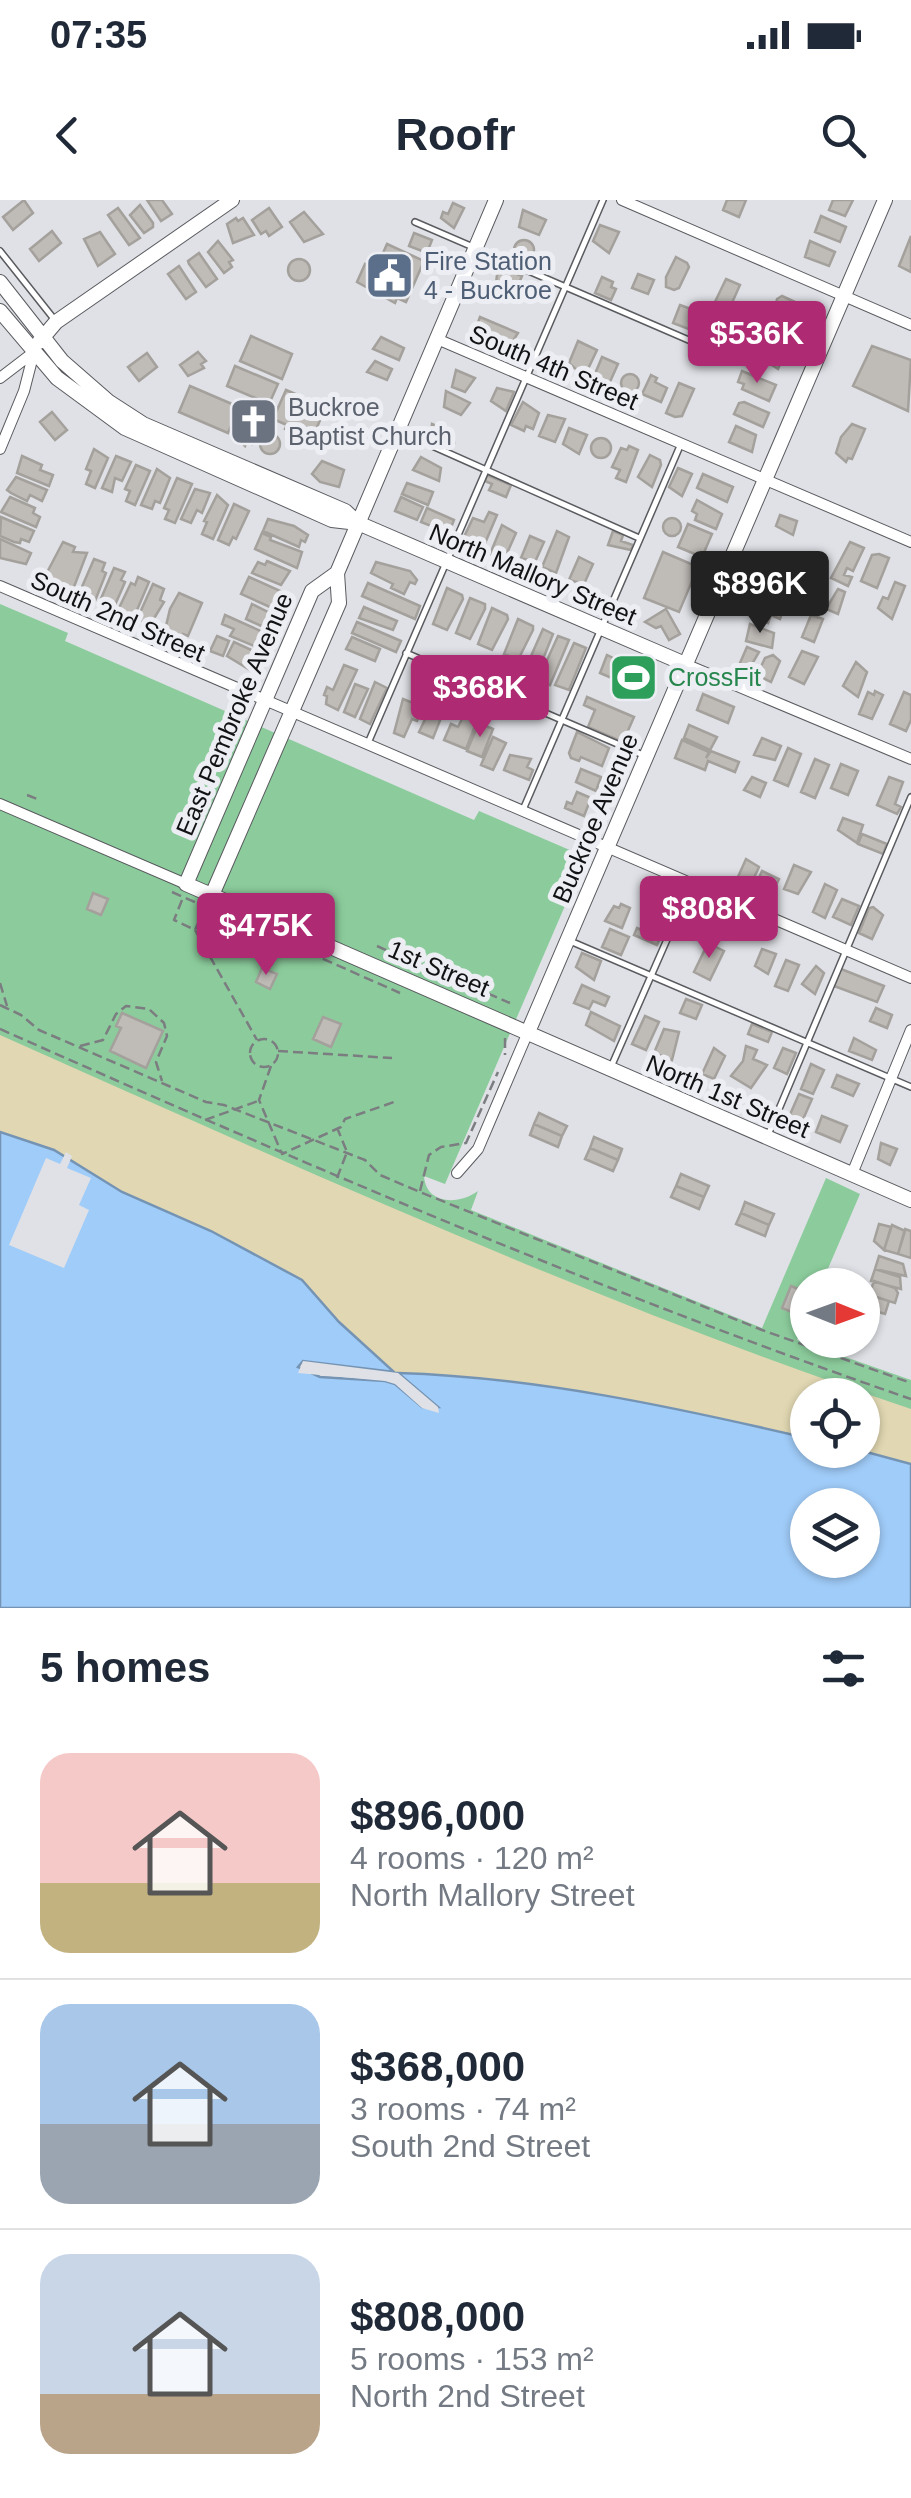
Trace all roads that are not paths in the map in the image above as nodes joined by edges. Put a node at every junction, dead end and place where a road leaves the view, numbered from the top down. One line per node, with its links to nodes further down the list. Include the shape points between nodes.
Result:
1 (232, 200): 13 (street)
2 (496, 200): 7 (street, East Pembroke Avenue)
3 (603, 200): 10 (lane)
4 (622, 200): 11 (street)
5 (885, 200): 11 (street, Buckroe Avenue)
6 (415, 222): 7 (lane)
7 (476, 246): 10 (lane); 16 (street, East Pembroke Avenue)
8 (0, 251): 13 (lane)
9 (0, 282): 15 (street, North Mallory Street)
10 (565, 286): 18 (lane); 19 (lane)
11 (844, 295): 14 (street); 25 (street, Buckroe Avenue)
12 (0, 310): 17 (street, North Mallory Street)
13 (56, 322): 15 (street)
14 (911, 325)
15 (42, 336): 17 (street); 26 (street, North Mallory Street, via 89,387 143,424 346,511)
16 (437, 339): 19 (street, South 4th Street); 21 (street, East Pembroke Avenue)
17 (34, 352): 20 (street); 23 (street); 26 (street, North Mallory Street, via 74,393 135,434 332,520)
18 (721, 354)
19 (526, 377): 22 (street, South 4th Street); 24 (lane)
20 (0, 378)
21 (398, 431): 24 (lane); 26 (street, East Pembroke Avenue)
22 (681, 443): 25 (street, South 4th Street); 27 (lane)
23 (0, 448)
24 (486, 470): 27 (lane); 29 (lane)
25 (766, 479): 28 (street, South 4th Street); 34 (street, Buckroe Avenue)
26 (358, 523): 29 (street, North Mallory Street); 30 (street, East Pembroke Avenue)
27 (640, 538): 32 (lane)
28 (911, 542)
29 (446, 562): 32 (street, North Mallory Street); 33 (lane)
30 (337, 573): 35 (street, East Pembroke Avenue, via 312,590); 36 (street, East Pembroke Avenue, via 340,604)
31 (0, 586): 35 (street, South 2nd Street)
32 (603, 630): 34 (street, North Mallory Street); 37 (lane)
33 (406, 653): 37 (lane); 38 (lane)
34 (685, 664): 39 (street, Buckroe Avenue); 40 (street, North Mallory Street)
35 (264, 701): 36 (street, South 2nd Street); 46 (street, East Pembroke Avenue)
36 (292, 713): 38 (street, South 2nd Street); 47 (street, East Pembroke Avenue)
37 (562, 720): 39 (lane); 43 (lane)
38 (367, 745): 43 (street, South 2nd Street)
39 (646, 756): 44 (street, Buckroe Avenue)
40 (911, 758)
41 (911, 797): 49 (lane)
42 (0, 804): 46 (street, 1st Street)
43 (522, 812): 44 (street, South 2nd Street)
44 (606, 848): 45 (street, South 2nd Street); 48 (street, Buckroe Avenue)
45 (691, 885): 49 (street, South 2nd Street); 50 (lane)
46 (181, 890): 47 (street, 1st Street)
47 (208, 902): 53 (street, 1st Street)
48 (568, 940): 50 (lane); 53 (street, Buckroe Avenue)
49 (846, 950): 51 (street, South 2nd Street); 54 (lane)
50 (652, 976): 54 (lane); 55 (lane)
51 (911, 978)
52 (911, 1030): 56 (street)
53 (528, 1032): 55 (street, North 1st Street); 59 (street, Buckroe Avenue, via 478,1149)
54 (807, 1042): 56 (lane); 58 (lane)
55 (610, 1070): 58 (street, North 1st Street)
56 (891, 1079): 57 (lane); 60 (street)
57 (911, 1088)
58 (768, 1137): 60 (street, North 1st Street)
59 (457, 1174)
60 (852, 1174): 61 (street, North 1st Street)
61 (911, 1200)

